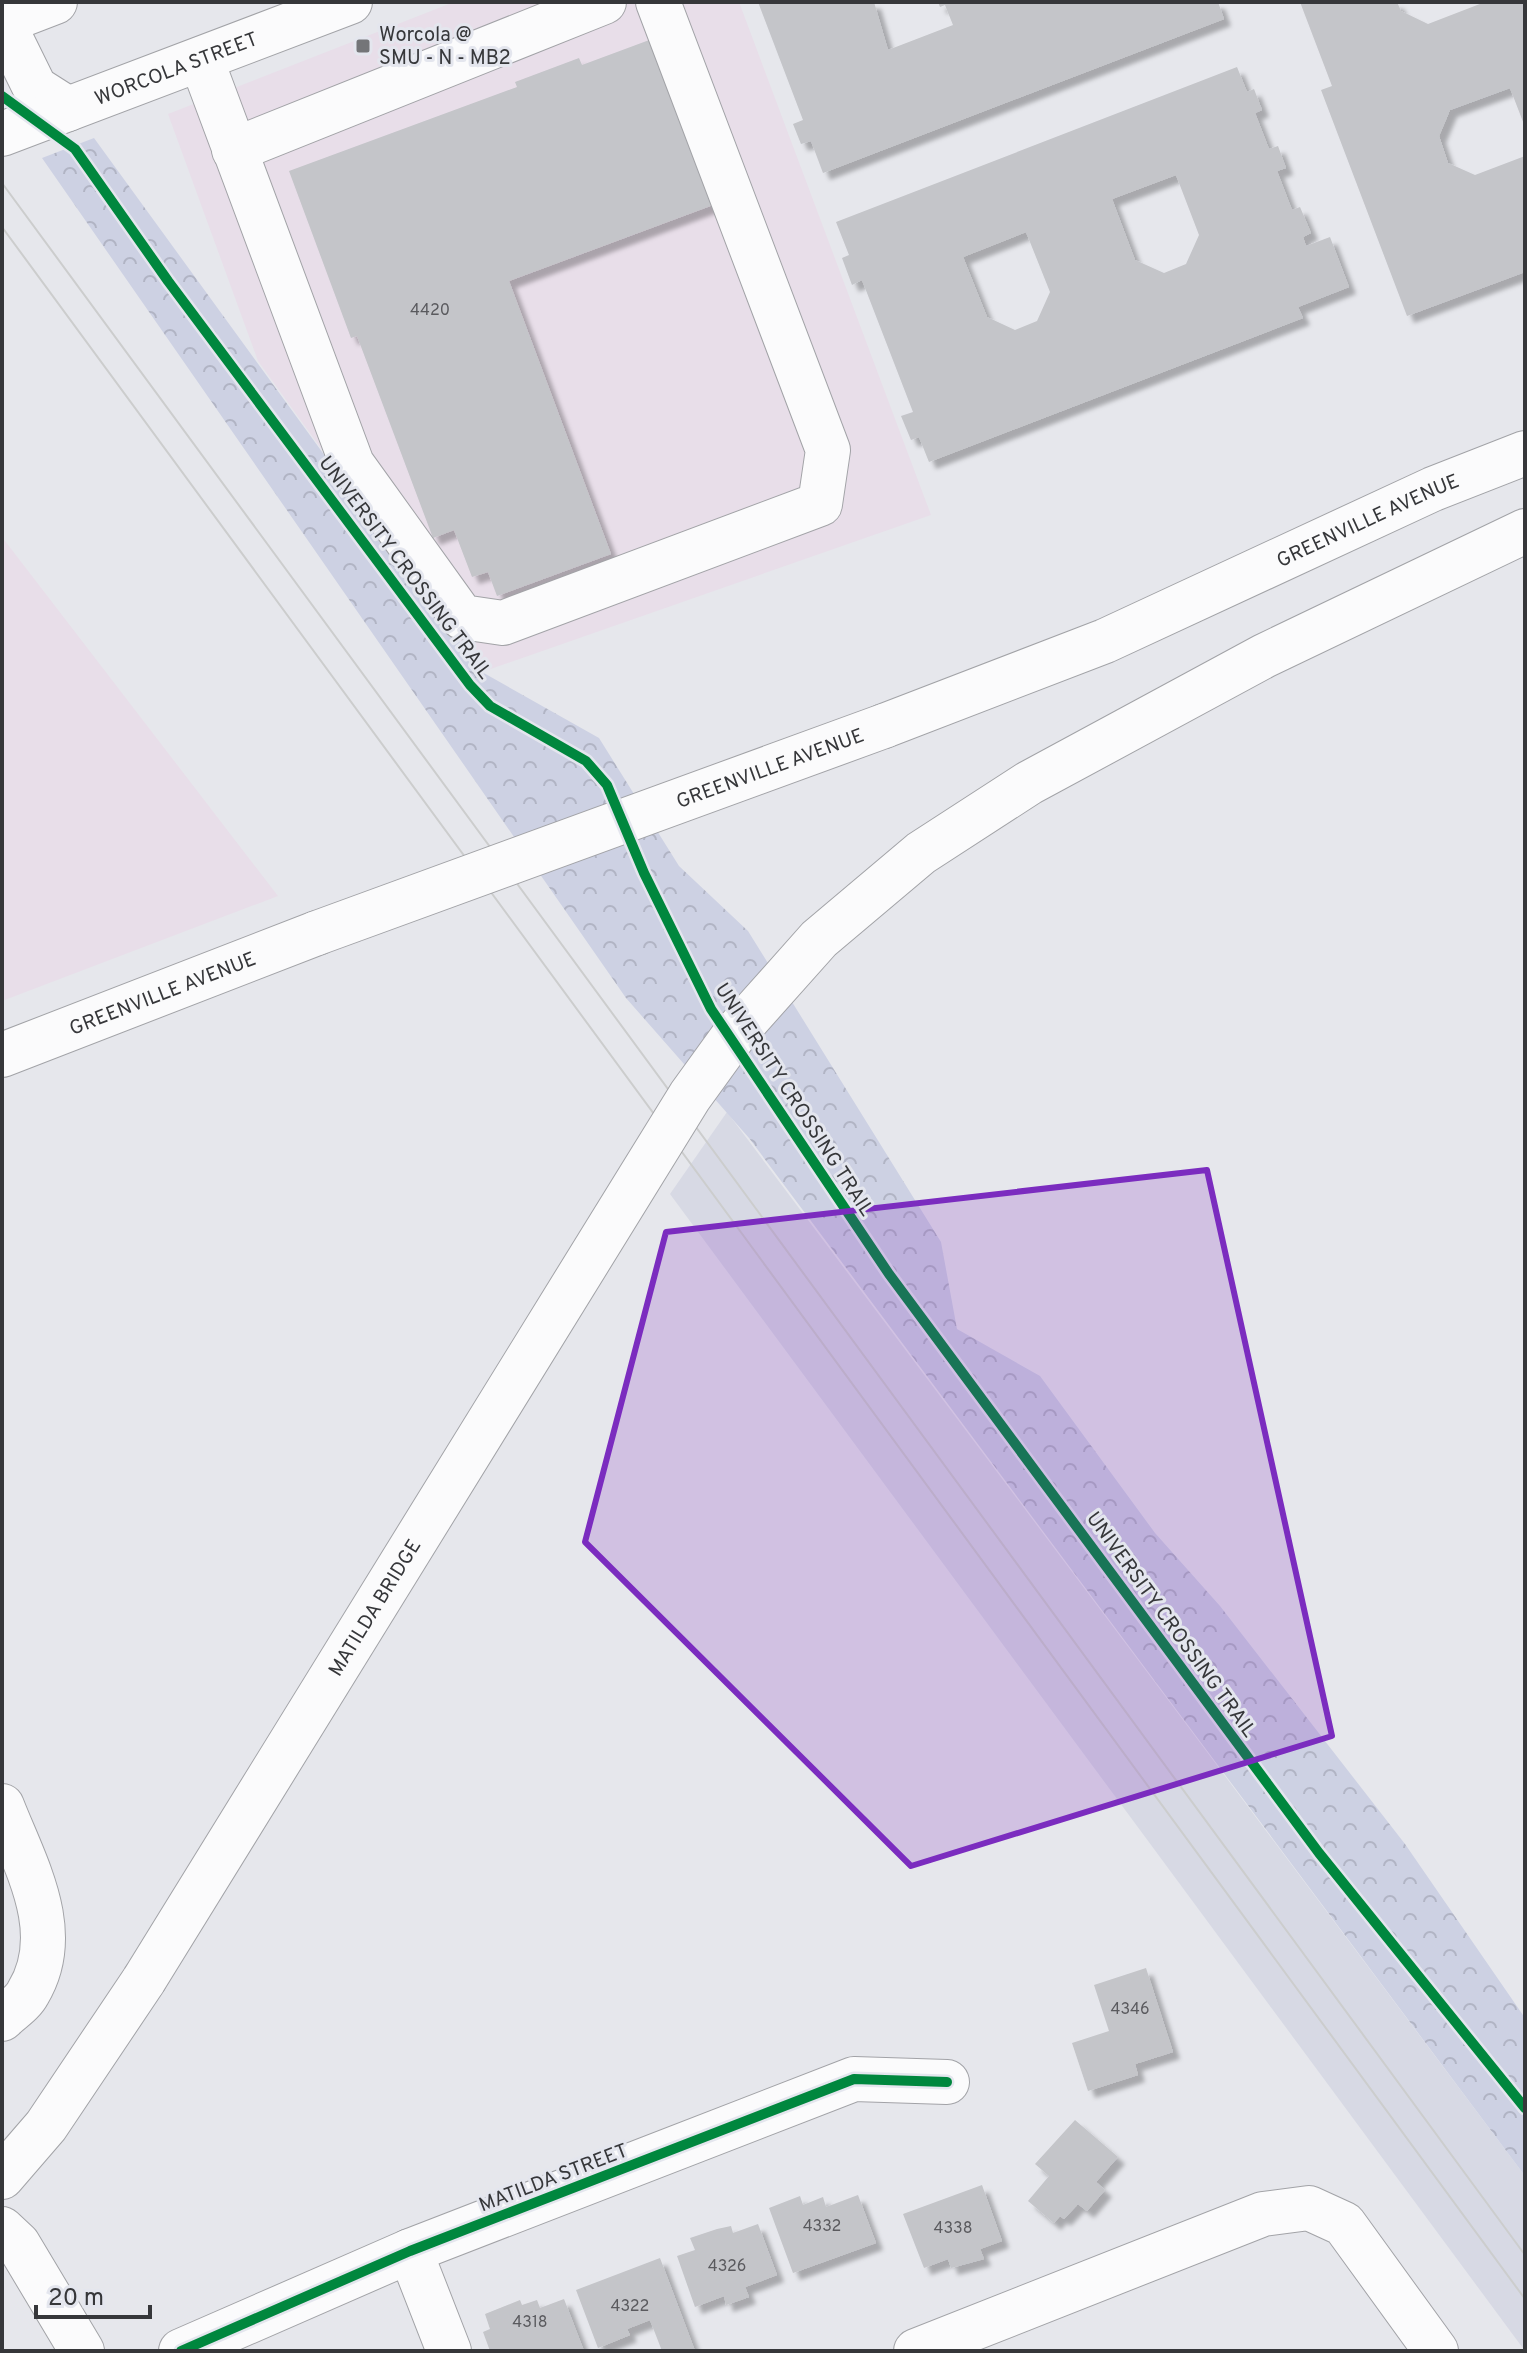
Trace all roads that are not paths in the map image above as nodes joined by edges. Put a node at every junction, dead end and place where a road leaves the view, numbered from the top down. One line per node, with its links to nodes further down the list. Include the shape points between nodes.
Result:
1 (55, 2): 5 (main road)
2 (350, 2): 6 (main road, WORCOLA STREET)
3 (604, 2): 9 (main road)
4 (658, 2): 9 (main road, via 828,450 820,504 503,623 462,617 352,464)
5 (3, 21): 7 (main road, via 35,88)
6 (201, 59): 7 (main road, WORCOLA STREET); 9 (main road)
7 (68, 109): 8 (main road, WORCOLA STREET)
8 (2, 134)
9 (234, 150)
10 (1525, 453): 12 (main road, GREENVILLE AVENUE, bridge, via 1433,489 1105,641)
11 (1525, 531): 16 (main road, MATILDA BRIDGE, bridge, via 1264,656 1029,783 921,853 819,939 737,1031 690,1096 144,1980 46,2126)
12 (2, 1055)
13 (2, 1806): 14 (main road, via 42,1907 44,1954 28,1995)
14 (2, 2019)
15 (947, 2082): 18 (main road, MATILDA STREET, via 854,2079)
16 (2, 2177)
17 (2, 2229): 19 (main road, via 18,2244)
18 (410, 2251): 20 (main road, MATILDA STREET); 21 (main road)
19 (82, 2351)
20 (181, 2351)
21 (449, 2351)
22 (916, 2351): 23 (main road, via 1263,2214 1309,2208 1344,2224)
23 (1436, 2351)

